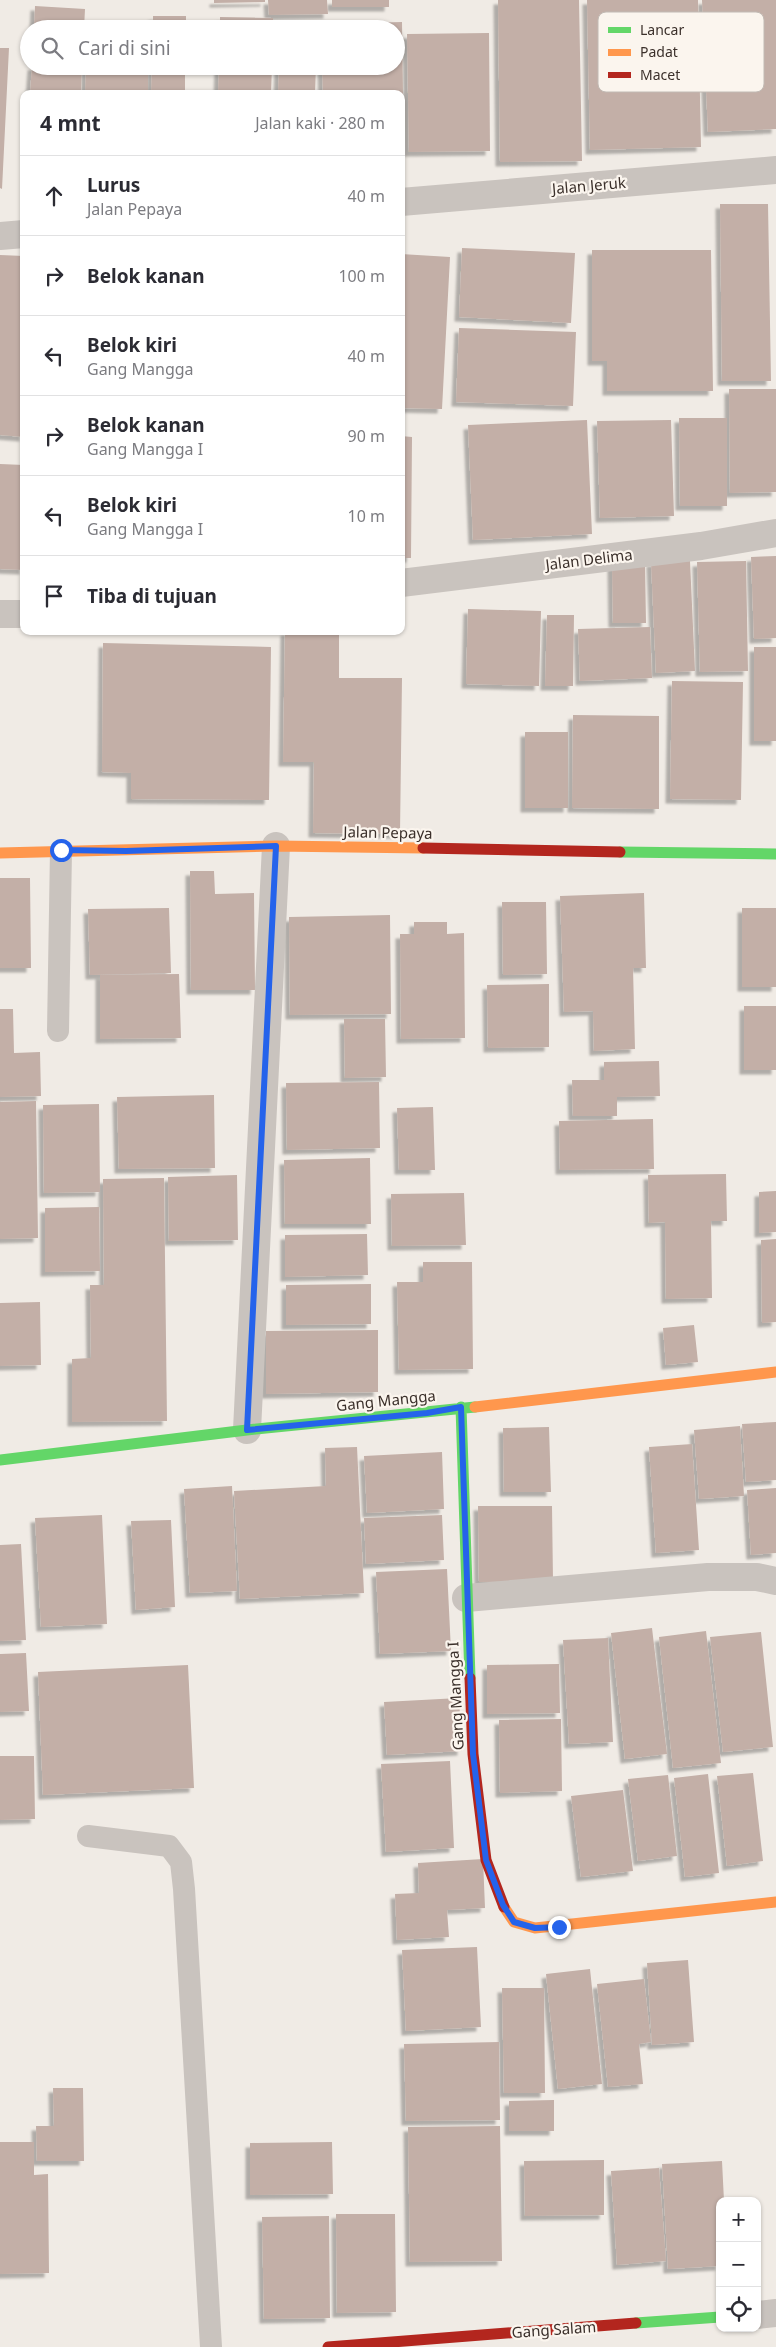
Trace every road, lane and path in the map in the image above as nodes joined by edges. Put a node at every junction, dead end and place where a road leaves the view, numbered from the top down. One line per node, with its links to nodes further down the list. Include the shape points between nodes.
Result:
1 (776, 170): 2 (street, Jalan Jeruk)
2 (405, 202)
3 (20, 234): 4 (street)
4 (0, 236)
5 (776, 533): 6 (street, Jalan Delima, via 701,546)
6 (405, 583)
7 (0, 614): 8 (street)
8 (20, 614)
9 (276, 846): 10 (street, Jalan Pepaya); 12 (street, Jalan Pepaya); 16 (street)
10 (61, 850): 11 (street, Jalan Pepaya); 13 (lane)
11 (0, 853)
12 (776, 854)
13 (58, 1031)
14 (776, 1372): 15 (street, Gang Mangga)
15 (461, 1407): 16 (street, Gang Mangga); 19 (street, Gang Mangga I)
16 (247, 1430): 17 (street, Gang Mangga)
17 (0, 1460)
18 (776, 1581): 19 (street, via 757,1577 716,1577)
19 (466, 1598): 21 (street, Gang Mangga I, via 473,1754 486,1860 503,1905 514,1922 535,1928 559,1927)
20 (88, 1836): 25 (lane, via 169,1846 181,1862)
21 (776, 1902)
22 (776, 2313): 23 (street)
23 (761, 2314)
24 (716, 2317): 26 (street, Gang Salam)
25 (211, 2347)
26 (328, 2347)

